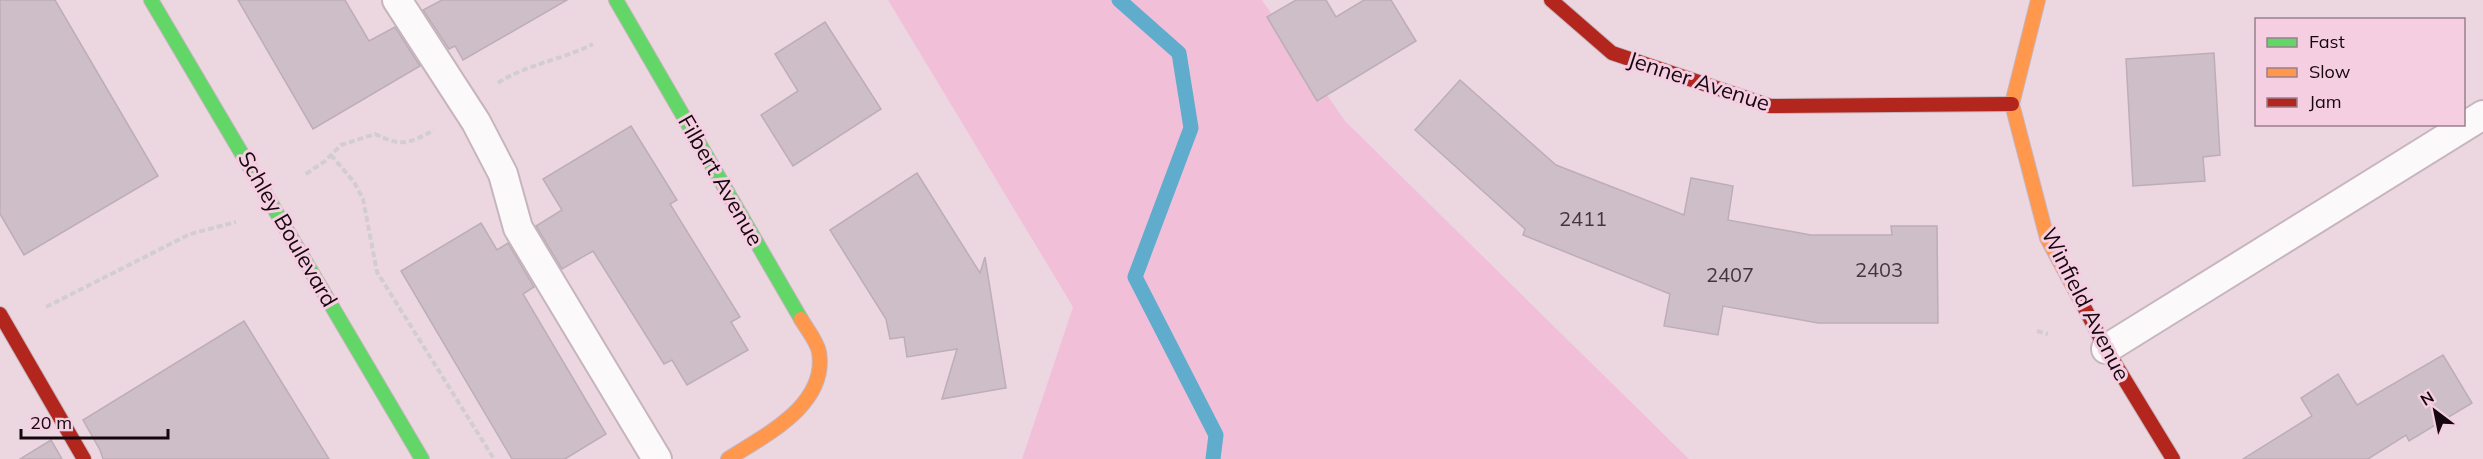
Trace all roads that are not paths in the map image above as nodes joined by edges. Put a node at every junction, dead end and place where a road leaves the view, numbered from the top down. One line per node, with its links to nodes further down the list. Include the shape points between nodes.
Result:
1 (151, 0): 11 (street, Schley Boulevard)
2 (397, 0): 12 (lane, via 476,122 503,174 518,228)
3 (616, 0): 13 (street, Filbert Avenue, via 819,350 811,395 771,430)
4 (1551, 0): 6 (street, Jenner Avenue, via 1612,53 1770,106)
5 (2038, 0): 6 (street)
6 (2012, 104): 9 (street, Winfield Avenue, via 2047,238)
7 (2483, 115): 9 (lane)
8 (4, 320): 10 (street)
9 (2106, 349): 14 (street, Winfield Avenue)
10 (84, 459)
11 (422, 459)
12 (657, 459)
13 (728, 459)
14 (2173, 459)

